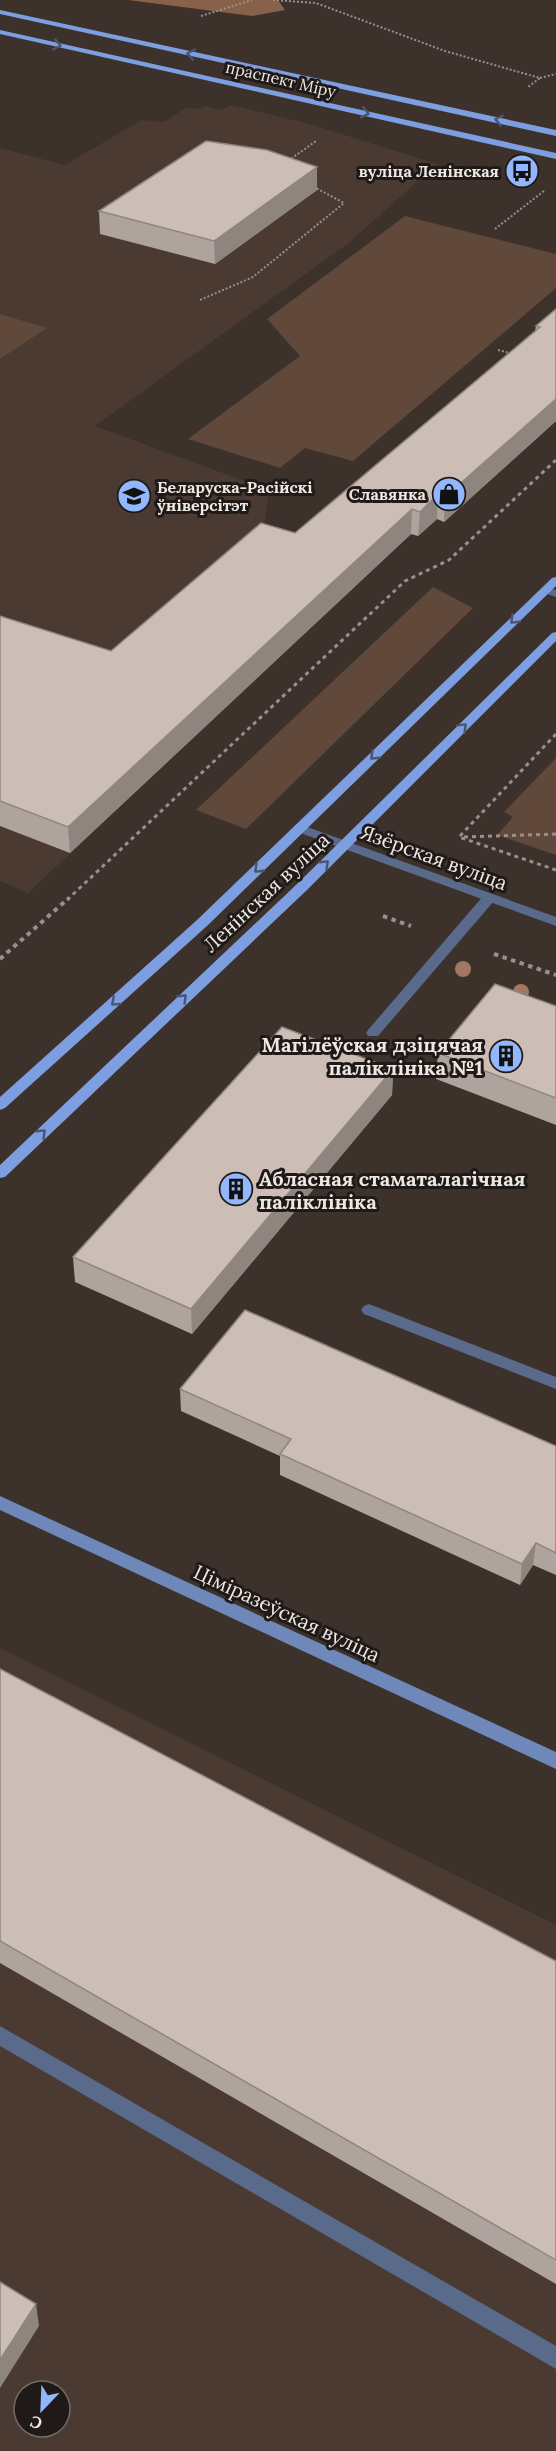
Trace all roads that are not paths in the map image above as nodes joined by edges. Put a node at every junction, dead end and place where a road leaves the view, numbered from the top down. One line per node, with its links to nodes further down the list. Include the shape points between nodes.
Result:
1 (0, 12): 3 (main road, праспект Міру, one-way to 1)
2 (0, 32): 4 (main road, праспект Міру, one-way to 4)
3 (556, 133)
4 (556, 156)
5 (556, 580): 6 (main road, Ленінская вуліца)
6 (551, 592): 8 (main road, Ленінская вуліца, one-way to 8)
7 (556, 635): 9 (main road, Ленінская вуліца, one-way to 7)
8 (299, 828): 9 (street, Язёрская вуліца); 13 (main road, Ленінская вуліца, one-way to 13, via 202,923)
9 (344, 845): 10 (street, Язёрская вуліца); 14 (main road, Ленінская вуліца, one-way to 9)
10 (489, 898): 11 (street, Язёрская вуліца); 12 (street)
11 (556, 921)
12 (373, 1033)
13 (0, 1105)
14 (0, 1173)
15 (369, 1310): 16 (street)
16 (556, 1383)
17 (0, 1503): 18 (main road, Ціміразеўская вуліца)
18 (556, 1761)
19 (0, 2035): 20 (street)
20 (556, 2358)

